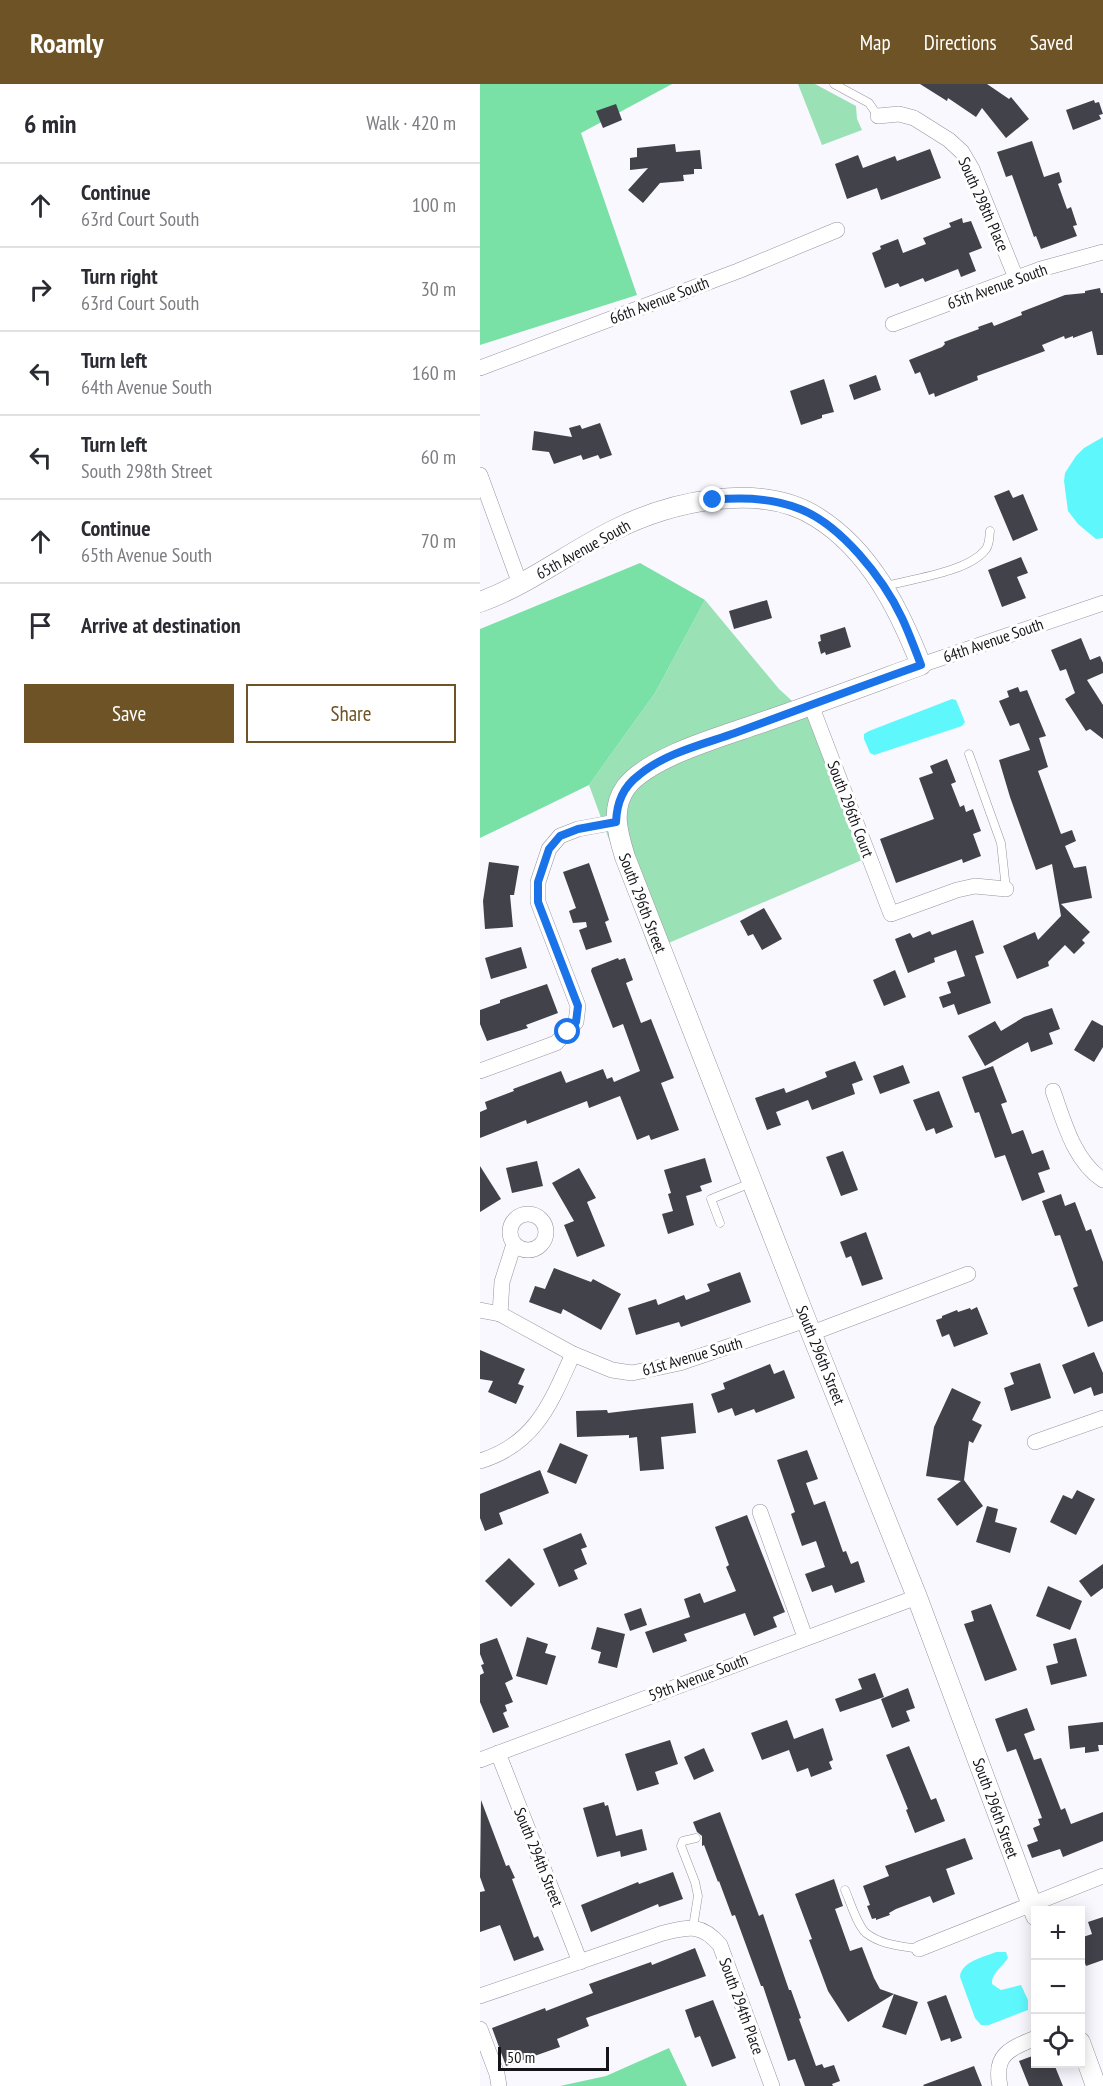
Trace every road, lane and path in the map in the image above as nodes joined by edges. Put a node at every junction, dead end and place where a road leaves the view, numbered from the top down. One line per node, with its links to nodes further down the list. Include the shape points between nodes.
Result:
1 (834, 84): 2 (lane, via 869,103)
2 (878, 116): 5 (street, South 298th Place, via 899,114 914,118 962,152)
3 (837, 230): 7 (street, 66th Avenue South)
4 (1103, 252): 5 (street, 65th Avenue South)
5 (1016, 278): 6 (street, 65th Avenue South)
6 (893, 324)
7 (480, 368)
8 (480, 475): 10 (street)
9 (990, 531): 11 (lane, via 987,548 961,566)
10 (520, 584): 11 (street, 65th Avenue South, via 627,524 681,505 760,500 800,509 826,524 854,549); 12 (street, 65th Avenue South)
11 (883, 587): 14 (street, 65th Avenue South, via 901,616)
12 (480, 603)
13 (1103, 603): 14 (street, 64th Avenue South)
14 (921, 665): 15 (street, 64th Avenue South)
15 (811, 705): 17 (street, 64th Avenue South, via 663,761 639,775); 19 (street, South 296th Court, via 891,914 975,886)
16 (969, 754): 19 (lane, via 1001,843)
17 (622, 794): 18 (street, South 296th Street)
18 (616, 822): 20 (street, via 560,836 549,849 538,882 538,902 578,1006 576,1022 556,1043); 23 (street, South 296th Street, via 625,857)
19 (1006, 889)
20 (480, 1071)
21 (1053, 1091): 22 (street, via 1077,1150 1092,1172)
22 (1103, 1180)
23 (753, 1183): 24 (lane, via 711,1199); 29 (street, South 296th Street)
24 (720, 1223)
25 (514, 1244): 28 (street, via 502,1282)
26 (968, 1274): 29 (street, 61st Avenue South)
27 (480, 1310): 28 (street, 61st Avenue South)
28 (500, 1314): 30 (street, 61st Avenue South)
29 (809, 1326): 30 (street, 61st Avenue South, via 632,1373 612,1370); 35 (street, South 296th Street)
30 (573, 1354): 33 (street, via 548,1409 530,1432 510,1448)
31 (1103, 1418): 32 (street)
32 (1035, 1442)
33 (480, 1461)
34 (760, 1512): 36 (street)
35 (917, 1597): 36 (street, 59th Avenue South); 42 (street, South 296th Street)
36 (805, 1637): 37 (street, 59th Avenue South)
37 (498, 1753): 38 (street, 59th Avenue South); 47 (street, South 294th Street)
38 (480, 1760)
39 (696, 1838): 45 (lane, via 683,1841 681,1846 695,1882)
40 (1103, 1876): 43 (street)
41 (845, 1890): 46 (lane, via 866,1933 887,1944)
42 (1032, 1906)
43 (1041, 1906)
44 (1031, 1911): 46 (street)
45 (699, 1929): 47 (street, via 663,1933); 53 (street, South 294th Place, via 720,1945)
46 (919, 1949)
47 (580, 1962): 48 (street)
48 (480, 1996)
49 (480, 2029): 52 (street)
50 (1031, 2040): 54 (street, via 1007,2051 1000,2061)
51 (1085, 2056): 55 (street)
52 (499, 2086)
53 (772, 2086)
54 (1000, 2086)
55 (1096, 2086)

